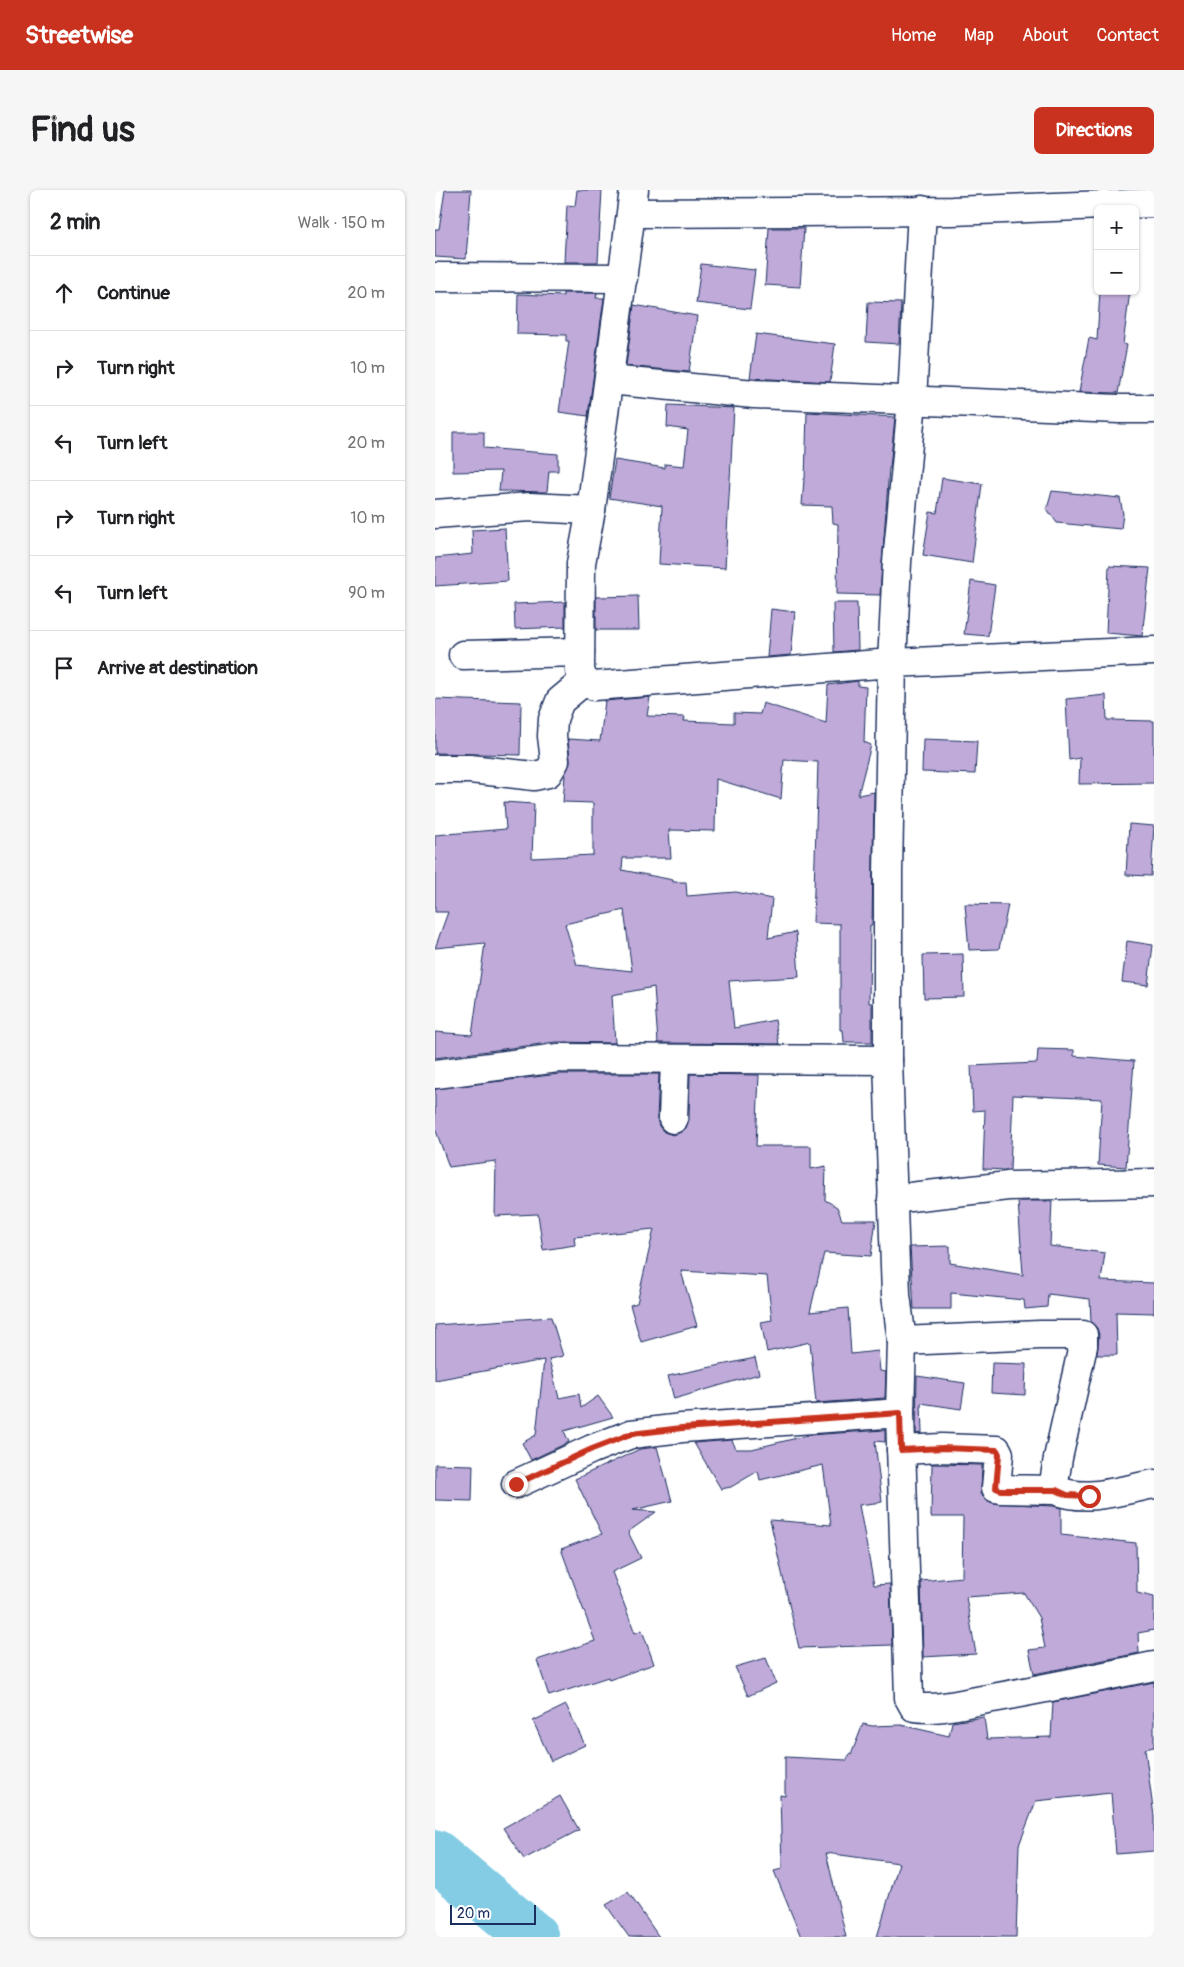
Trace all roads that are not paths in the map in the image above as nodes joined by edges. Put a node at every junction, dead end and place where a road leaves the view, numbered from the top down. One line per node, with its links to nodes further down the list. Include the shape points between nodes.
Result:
1 (633, 202): 3 (street); 5 (street)
2 (1154, 203): 3 (street)
3 (922, 210): 7 (street)
4 (435, 277): 5 (street)
5 (623, 278): 6 (street)
6 (609, 380): 7 (street, via 754,394); 9 (street)
7 (912, 401): 8 (street); 14 (street, via 897,562)
8 (1154, 409)
9 (591, 510): 10 (street, via 530,507); 12 (street, via 581,563)
10 (435, 514)
11 (1154, 651): 14 (street)
12 (580, 652): 13 (street); 15 (street, via 580,671)
13 (463, 655)
14 (892, 663): 15 (street, via 593,686); 18 (street)
15 (584, 681): 16 (street, via 560,701 553,719 555,761 548,773 534,776 470,768)
16 (435, 769)
17 (675, 1058): 18 (street); 19 (street, via 558,1058); 20 (street)
18 (889, 1060): 22 (street)
19 (435, 1074)
20 (673, 1119)
21 (1154, 1183): 22 (street, via 1008,1186)
22 (892, 1199): 23 (street, via 896,1295)
23 (902, 1341): 24 (street); 28 (street, via 1083,1335 1055,1474)
24 (900, 1413): 25 (street); 26 (street, via 631,1434)
25 (901, 1450): 28 (street, via 997,1450 996,1488); 29 (street, via 909,1698 914,1707 949,1706)
26 (516, 1484)
27 (1154, 1484): 28 (street, via 1089,1496 1067,1495)
28 (1056, 1490)
29 (1154, 1666)

